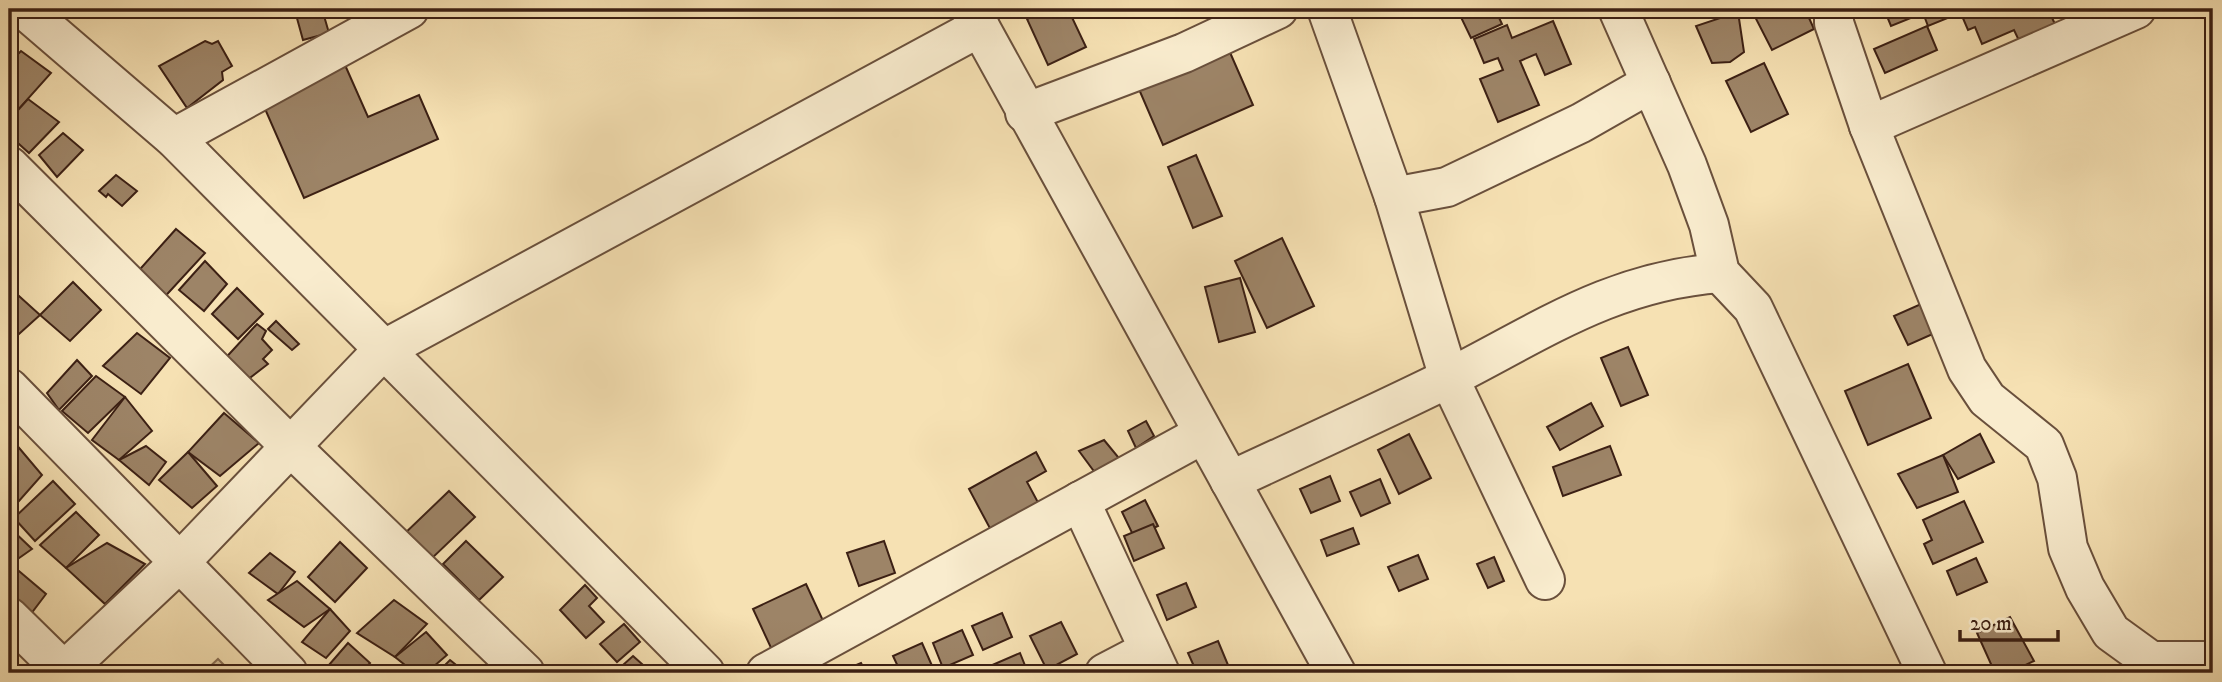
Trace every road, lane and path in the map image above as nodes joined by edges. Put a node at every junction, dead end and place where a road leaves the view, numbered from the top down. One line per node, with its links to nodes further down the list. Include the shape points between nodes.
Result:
1 (24, 9): 12 (street)
2 (409, 9): 12 (street)
3 (1278, 9): 10 (street, via 1184,53)
4 (1326, 9): 14 (street)
5 (1618, 9): 9 (street)
6 (1834, 9): 11 (street, via 1834,23)
7 (2136, 9): 11 (street)
8 (975, 18): 10 (street); 16 (street)
9 (1651, 83): 14 (street, via 1581,123 1447,187); 15 (street, via 1710,225)
10 (1026, 113): 19 (street)
11 (1870, 126): 26 (street, via 1967,369 1987,400 2043,445 2057,478 2068,548 2111,632 2151,662)
12 (174, 138): 16 (street)
13 (9, 166): 20 (street)
14 (1394, 197): 17 (street)
15 (1720, 273): 17 (street, via 1680,276 1609,296); 35 (street, via 1753,308)
16 (383, 350): 20 (street); 31 (street)
17 (1449, 378): 21 (street); 24 (street)
18 (9, 388): 23 (street)
19 (1203, 434): 21 (street); 22 (street)
20 (291, 447): 23 (street); 30 (street)
21 (1230, 481): 34 (street)
22 (1080, 501): 27 (street); 32 (street)
23 (179, 563): 28 (street); 29 (street)
24 (1545, 579)
25 (9, 617): 28 (street)
26 (2213, 661)
27 (1155, 662): 33 (street)
28 (65, 672)
29 (288, 673)
30 (525, 673)
31 (705, 673)
32 (766, 673)
33 (1105, 673)
34 (1336, 673)
35 (1927, 673)

